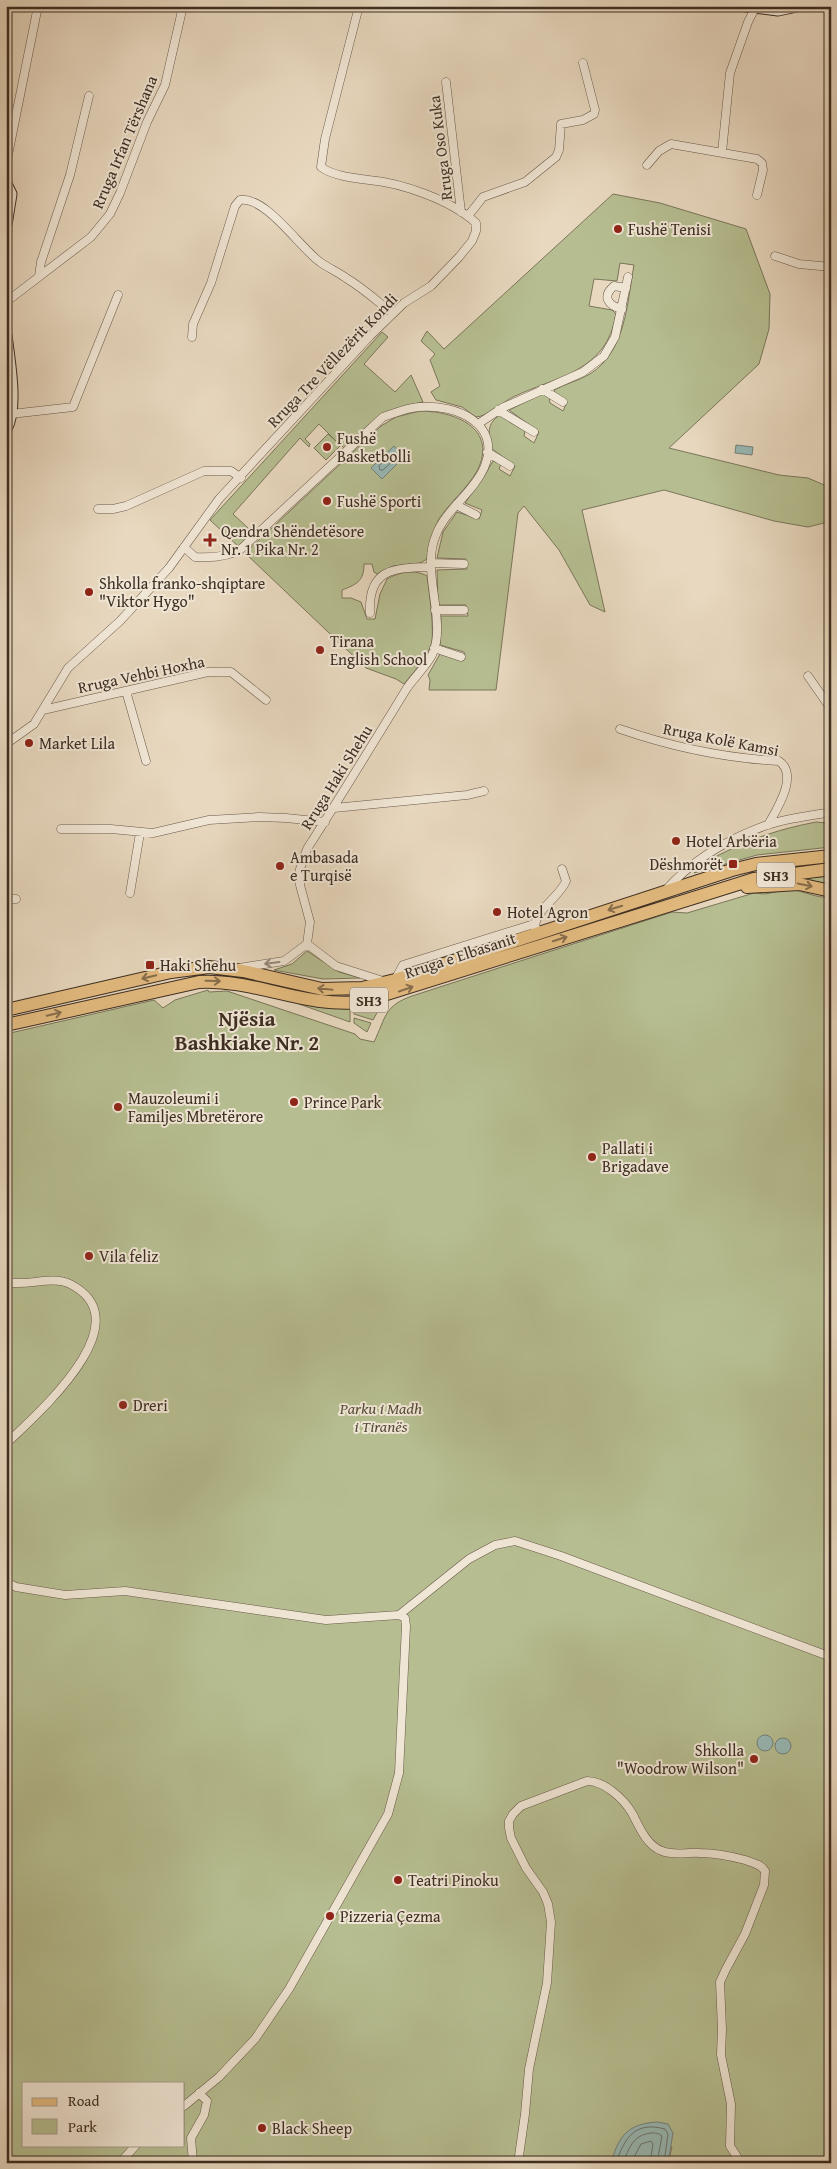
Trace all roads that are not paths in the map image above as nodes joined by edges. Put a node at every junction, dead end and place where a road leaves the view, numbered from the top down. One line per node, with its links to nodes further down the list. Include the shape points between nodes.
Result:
1 (38, 6): 10 (street)
2 (183, 6): 18 (street, Rruga Irfan Tërshana, via 165,85 117,201 91,237)
3 (359, 6): 14 (street, via 321,167 442,200)
4 (797, 6): 5 (street, via 778,10)
5 (750, 7): 9 (street, via 730,73)
6 (583, 63): 14 (street, via 594,114 583,120 561,124 556,157 525,182 483,197)
7 (446, 82): 14 (street, Rruga Oso Kuka)
8 (89, 96): 18 (street, via 70,175 41,262)
9 (722, 152): 11 (street, via 671,144 658,151); 13 (street, via 757,159 762,163)
10 (6, 165)
11 (648, 165)
12 (6, 184): 15 (street, via 11,194)
13 (757, 195)
14 (465, 214): 24 (street, Rruga Tre Vëllezërit Kondi, via 476,223 472,241 431,286)
15 (6, 225)
16 (775, 256): 17 (street, via 799,264)
17 (831, 267)
18 (40, 276): 22 (street, Rruga Irfan Tërshana)
19 (628, 276): 20 (street)
20 (626, 288): 23 (street); 23 (street, via 614,286 609,290 609,303)
21 (118, 295): 30 (street, via 73,407)
22 (6, 302)
23 (622, 309): 27 (street, via 615,337 604,356 583,372)
24 (392, 313): 26 (street, via 318,261 270,214 245,199 235,206 212,283 193,324); 36 (street, Rruga Tre Vëllezërit Kondi)
25 (6, 336): 30 (street)
26 (192, 337)
27 (542, 389): 28 (street); 29 (street)
28 (563, 402)
29 (498, 410): 31 (street); 33 (street)
30 (11, 414): 32 (street)
31 (478, 424): 34 (street, via 485,434); 40 (street, via 466,415 442,408 410,408 383,417 234,554 195,557)
32 (6, 429)
33 (534, 432)
34 (487, 452): 35 (street); 37 (street, via 484,468)
35 (510, 466)
36 (241, 478): 38 (street, via 231,471 204,470 126,506); 40 (street, Rruga Tre Vëllezërit Kondi, via 220,499)
37 (456, 505): 39 (street); 42 (street, via 435,536)
38 (98, 509)
39 (476, 515)
40 (184, 547): 52 (street, Rruga Tre Vëllezërit Kondi, via 120,621 68,668)
41 (464, 564): 42 (street)
42 (431, 565): 43 (street); 45 (street, via 398,569 380,577 370,590)
43 (435, 610): 44 (street); 46 (street)
44 (464, 610)
45 (370, 613)
46 (434, 648): 47 (street); 57 (street, Rruga Haki Shehu, via 432,656 408,688)
47 (461, 656)
48 (808, 676): 51 (street)
49 (126, 691): 50 (street, Rruga Vehbi Hoxha, via 221,671 231,672); 52 (street, Rruga Vehbi Hoxha); 55 (street)
50 (266, 700)
51 (831, 709)
52 (43, 710): 54 (street, Rruga Tre Vëllezërit Kondi, via 34,724)
53 (620, 729): 60 (street, Rruga Kolë Kamsi, via 722,757 779,761 785,765 787,782)
54 (6, 744)
55 (146, 761)
56 (484, 791): 57 (street)
57 (334, 808): 59 (street, Rruga Haki Shehu)
58 (831, 812): 60 (street)
59 (324, 822): 62 (street, via 286,818 209,820); 73 (street, Rruga Haki Shehu, via 307,849 300,869 300,885 310,922)
60 (768, 825): 69 (street, via 697,860)
61 (61, 829): 62 (street, via 111,829)
62 (140, 833): 68 (street)
63 (831, 856): 69 (main road, Rruga e Elbasanit / SH3, via 748,866)
64 (562, 869): 72 (street, via 566,881 564,887 540,911)
65 (831, 870): 66 (main road, Rruga e Elbasanit / SH3, via 768,876)
66 (722, 889): 67 (main road, one-way to 67, via 799,884); 77 (main road, Rruga e Elbasanit / SH3, one-way to 66, via 199,982 232,983 316,1002 361,1002)
67 (831, 891)
68 (130, 893)
69 (662, 894): 72 (main road, Rruga e Elbasanit / SH3, one-way to 72)
70 (6, 899): 71 (street)
71 (16, 899)
72 (536, 928): 75 (main road, Rruga e Elbasanit / SH3)
73 (307, 944): 74 (street, one-way to 74, via 284,961); 75 (street, via 336,966)
74 (232, 969): 75 (main road, Rruga e Elbasanit / SH3, one-way to 74, via 354,989 322,989); 76 (main road, Rruga e Elbasanit / SH3, one-way to 76, via 209,967 171,972)
75 (391, 981)
76 (6, 1010)
77 (6, 1025)
78 (6, 1282): 79 (street, via 62,1281 83,1293 95,1312 89,1345 68,1382)
79 (8, 1442)
80 (6, 1582): 81 (street, via 65,1595 125,1591 326,1620)
81 (399, 1615): 82 (street, via 469,1559 495,1545 515,1541); 83 (street, via 404,1618 406,1626 402,1738 399,1773 388,1814 289,1989 255,2039)
82 (831, 1657)
83 (199, 2093): 84 (street); 87 (street, via 207,2101 204,2115 191,2138)
84 (185, 2105)
85 (135, 2146): 86 (street)
86 (120, 2163)
87 (193, 2163)
88 (518, 2163): 89 (street, via 529,2069 547,1983 552,1922 543,1892 526,1868 508,1828 512,1814 521,1806 587,1780 602,1784 620,1799 647,1839 660,1850 679,1854 715,1853 758,1864 765,1871 764,1885 745,1934 720,1982 721,2055 731,2104 730,2146)
89 (741, 2163)

